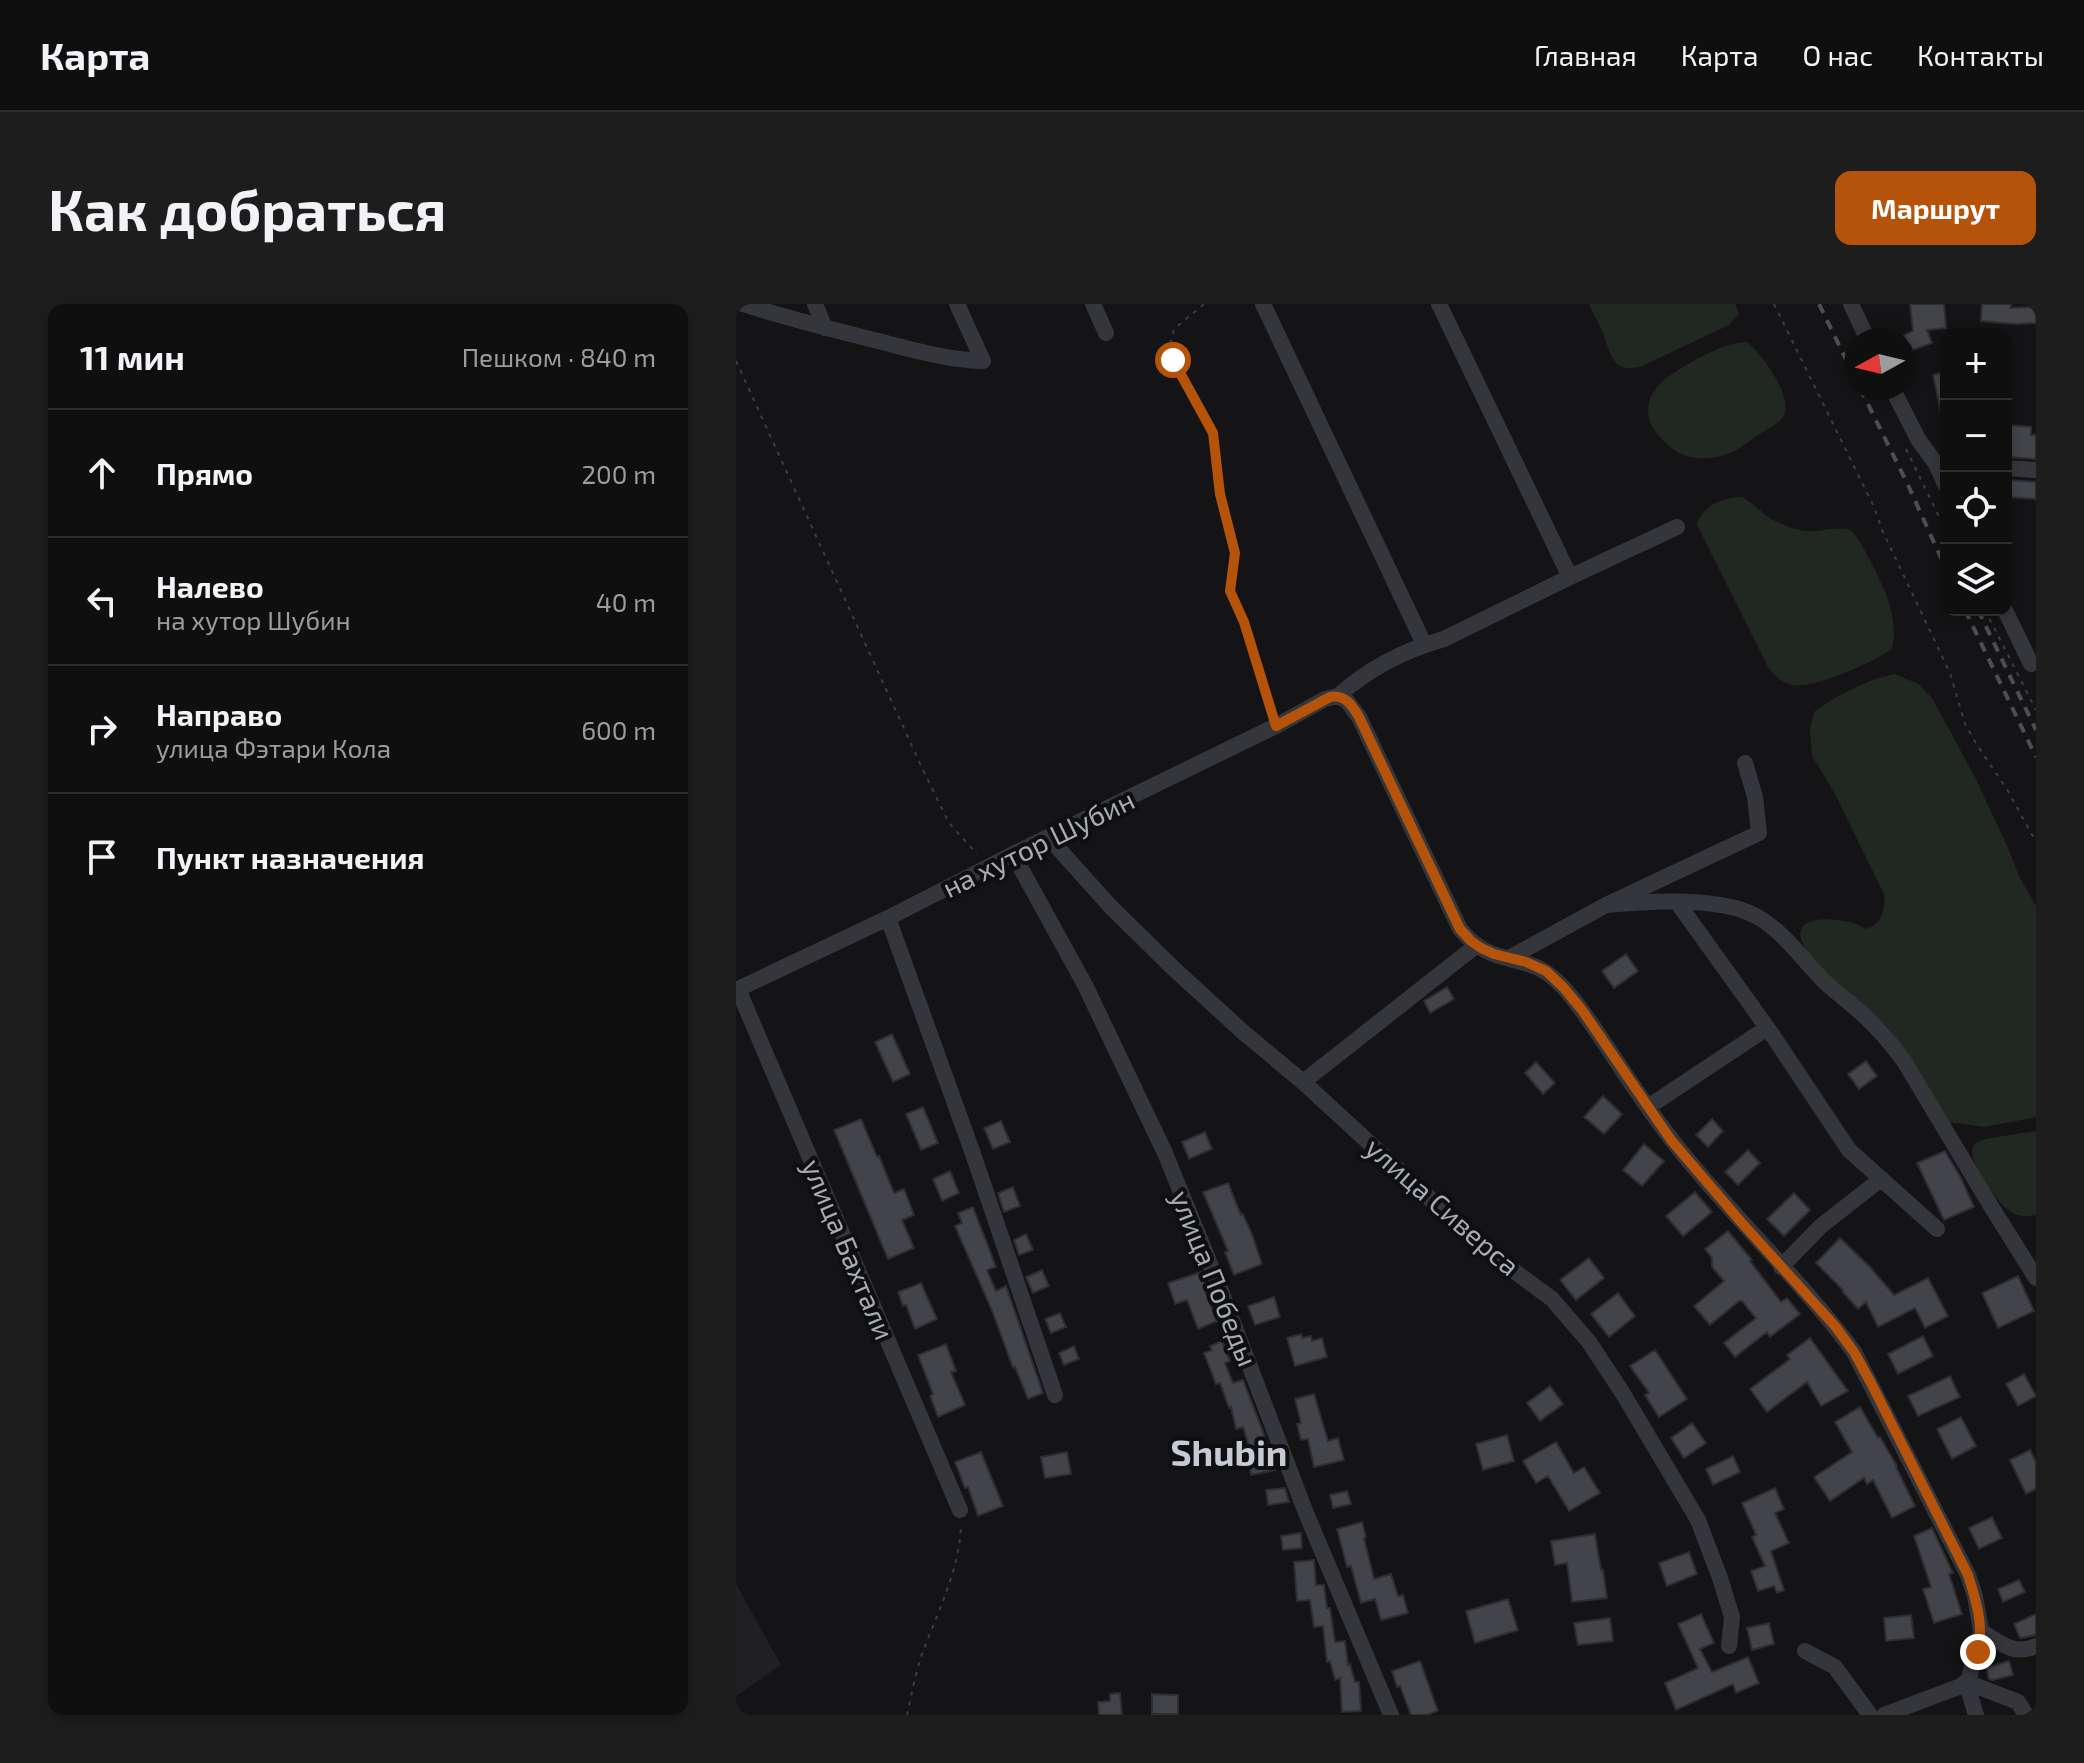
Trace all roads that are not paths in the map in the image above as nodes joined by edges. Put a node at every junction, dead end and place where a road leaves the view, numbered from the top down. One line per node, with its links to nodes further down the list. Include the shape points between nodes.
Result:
1 (743, 304): 8 (street)
2 (815, 304): 8 (street)
3 (957, 304): 8 (street, via 983,361)
4 (1093, 304): 10 (street)
5 (1439, 304): 16 (street)
6 (1851, 304): 9 (street)
7 (1270, 306): 18 (street)
8 (825, 328)
9 (1862, 328)
10 (1106, 333)
11 (1898, 400): 12 (street, via 1918,439)
12 (1940, 463)
13 (2012, 468): 14 (street)
14 (2036, 470)
15 (1677, 527): 16 (street, на хутор Шубин)
16 (1570, 577): 18 (street, на хутор Шубин)
17 (2008, 616): 19 (street)
18 (1424, 644): 20 (street, на хутор Шубин, via 1374,668)
19 (2031, 664)
20 (1338, 696): 22 (street, на хутор Шубин); 27 (street, via 1359,717 1453,917)
21 (1745, 763): 25 (street, via 1759,833)
22 (1048, 837): 23 (street, на хутор Шубин); 31 (street, улица Сиверса, via 1145,941)
23 (1013, 854): 26 (street, на хутор Шубин); 44 (street, улица Победы, via 1085,985 1165,1153)
24 (1677, 902): 25 (street); 30 (street); 36 (street, via 1755,915 1890,1042)
25 (1606, 905): 28 (street)
26 (888, 918): 29 (street, на хутор Шубин); 37 (street)
27 (1477, 945): 28 (street); 31 (street)
28 (1509, 958): 32 (street, via 1546,971 1563,987)
29 (737, 990): 38 (street, улица Бахтали)
30 (1767, 1028): 32 (street); 33 (street, via 1849,1150)
31 (1303, 1082): 40 (street, улица Сиверса, via 1487,1251 1552,1299 1589,1342 1698,1520 1732,1617)
32 (1648, 1107): 35 (street)
33 (1881, 1179): 34 (street); 35 (street, via 1821,1226)
34 (1937, 1229)
35 (1781, 1267): 39 (street, via 1854,1352 1968,1575)
36 (2036, 1278)
37 (1055, 1395)
38 (960, 1510)
39 (1981, 1631): 41 (street, via 2012,1650); 43 (street)
40 (1729, 1646)
41 (2036, 1646)
42 (1805, 1651): 45 (street, via 1835,1667)
43 (1966, 1682): 46 (street); 47 (street); 48 (street, via 2018,1702)
44 (1391, 1715)
45 (1870, 1715)
46 (1884, 1715)
47 (1976, 1715)
48 (2026, 1715)

